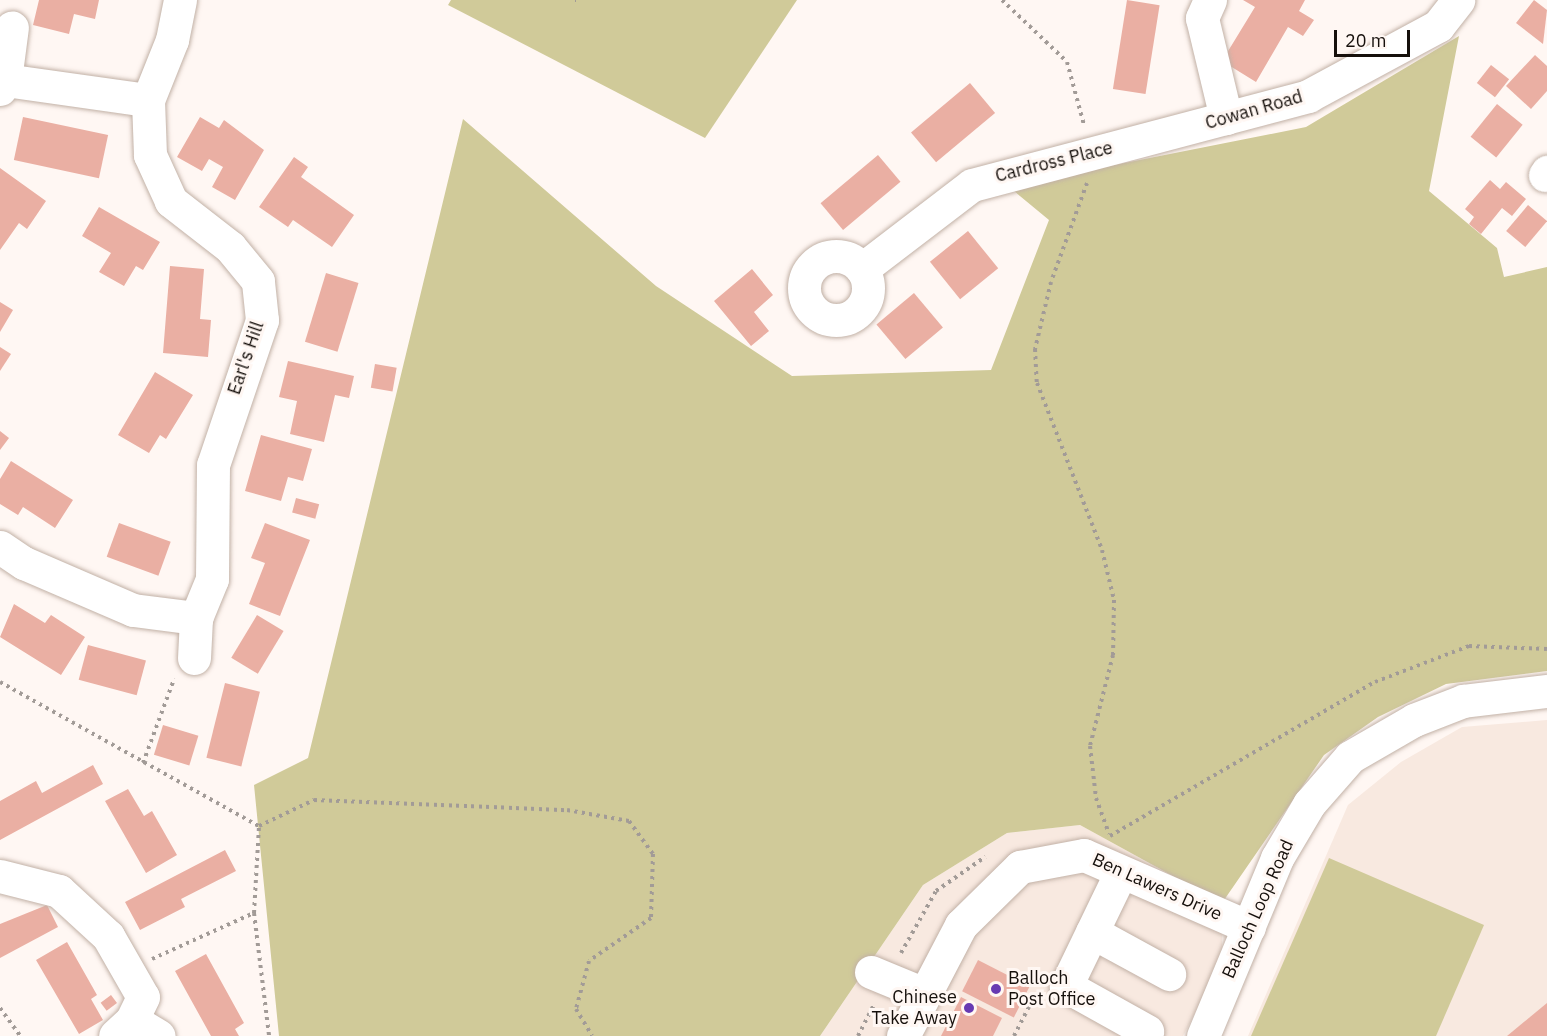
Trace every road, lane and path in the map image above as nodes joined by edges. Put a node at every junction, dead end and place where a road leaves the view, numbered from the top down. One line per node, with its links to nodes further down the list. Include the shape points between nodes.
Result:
1 (180, 0): 7 (street, Earl's Hill, via 172,40)
2 (1002, 0): 10 (path, via 1067,62)
3 (1210, 0): 8 (street, via 1202,18)
4 (1458, 0): 8 (street, Cowan Road, via 1438,26 1308,96)
5 (12, 27): 6 (street)
6 (2, 84): 7 (street)
7 (148, 100): 13 (street, Earl's Hill, via 150,155 171,201 230,248 258,281 262,321 228,406 213,465 212,579)
8 (1226, 118): 9 (street, Cowan Road)
9 (1166, 134): 10 (street, Cardross Place)
10 (1091, 153): 11 (street, Cardross Place, via 972,185); 14 (path, via 1084,198 1051,282 1035,349 1036,383 1102,550 1114,600 1113,655 1090,746 1096,798 1110,836 1375,682 1469,646)
11 (862, 269)
12 (0, 546): 13 (street, via 24,563 133,610)
13 (196, 618): 15 (street, Earl's Hill)
14 (1547, 649)
15 (194, 658): 18 (path, via 178,667)
16 (0, 682): 18 (path)
17 (1547, 691): 23 (street, Balloch Loop Road, via 1463,701 1414,720 1350,757 1309,804 1277,858)
18 (143, 763): 19 (path)
19 (259, 826): 22 (path); 34 (path, via 314,800 567,810 629,821 653,854 651,918 589,961 576,1009)
20 (1121, 872): 23 (street, Ben Lawers Drive); 24 (street); 28 (street, Ben Lawers Drive, via 1084,855 1020,867 961,925)
21 (0, 876): 25 (street, via 59,891 108,936)
22 (254, 913): 25 (path); 33 (path)
23 (1249, 927): 37 (street, Balloch Loop Road)
24 (1092, 932): 26 (street); 31 (street, via 1066,986)
25 (127, 970): 30 (street, via 143,997)
26 (1169, 974)
27 (879, 975): 28 (street); 35 (path)
28 (922, 993): 36 (street, Ben Lawers Drive)
29 (0, 1008): 32 (path)
30 (136, 1031)
31 (1147, 1031)
32 (20, 1036)
33 (269, 1036)
34 (592, 1036)
35 (858, 1036)
36 (903, 1036)
37 (1203, 1036)

